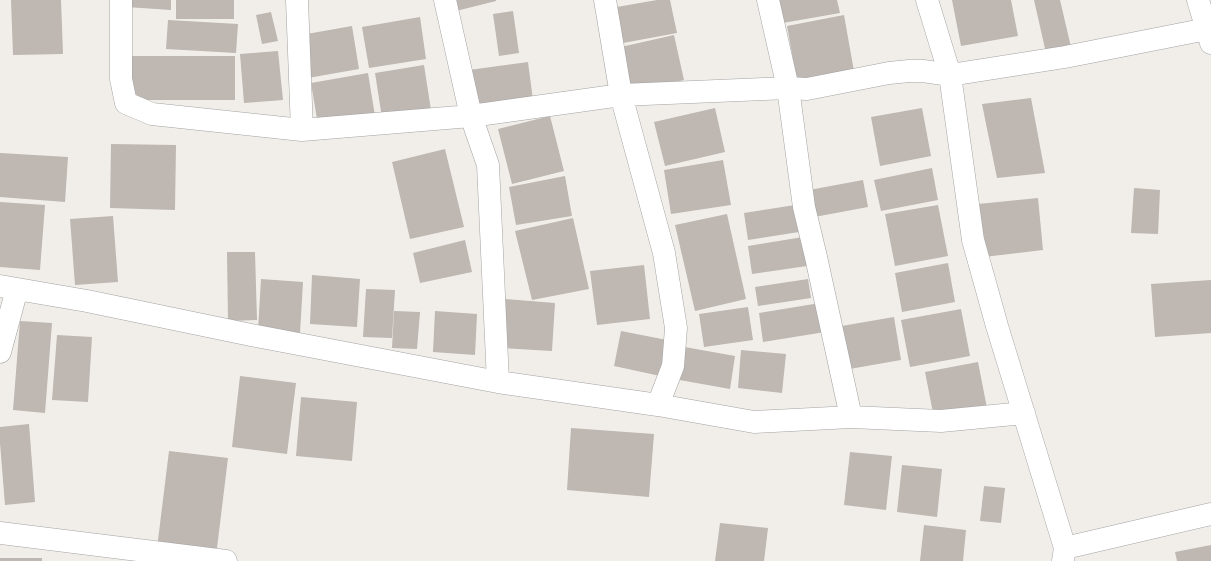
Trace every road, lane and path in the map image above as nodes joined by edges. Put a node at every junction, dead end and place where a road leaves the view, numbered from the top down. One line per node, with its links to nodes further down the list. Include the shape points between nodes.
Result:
1 (121, 0): 13 (street, via 121,79 126,103 152,114)
2 (297, 0): 13 (street)
3 (445, 0): 12 (street)
4 (605, 0): 11 (street)
5 (768, 0): 10 (street)
6 (927, 0): 9 (street)
7 (1198, 0): 8 (street)
8 (1209, 36): 9 (street)
9 (950, 75): 10 (street, via 909,71 807,89); 18 (street, via 973,240)
10 (788, 88): 11 (street); 19 (street, via 804,207)
11 (621, 95): 12 (street); 17 (street, via 664,253 676,328 673,366)
12 (471, 116): 13 (street); 16 (street, via 488,165)
13 (302, 130)
14 (8, 287): 15 (street); 16 (street)
15 (0, 352)
16 (498, 382): 17 (street)
17 (658, 405): 19 (street, via 754,422)
18 (1024, 413): 19 (street, via 941,421); 22 (street)
19 (851, 417)
20 (1211, 514): 22 (street)
21 (0, 533): 23 (street)
22 (1064, 554)
23 (226, 561)

